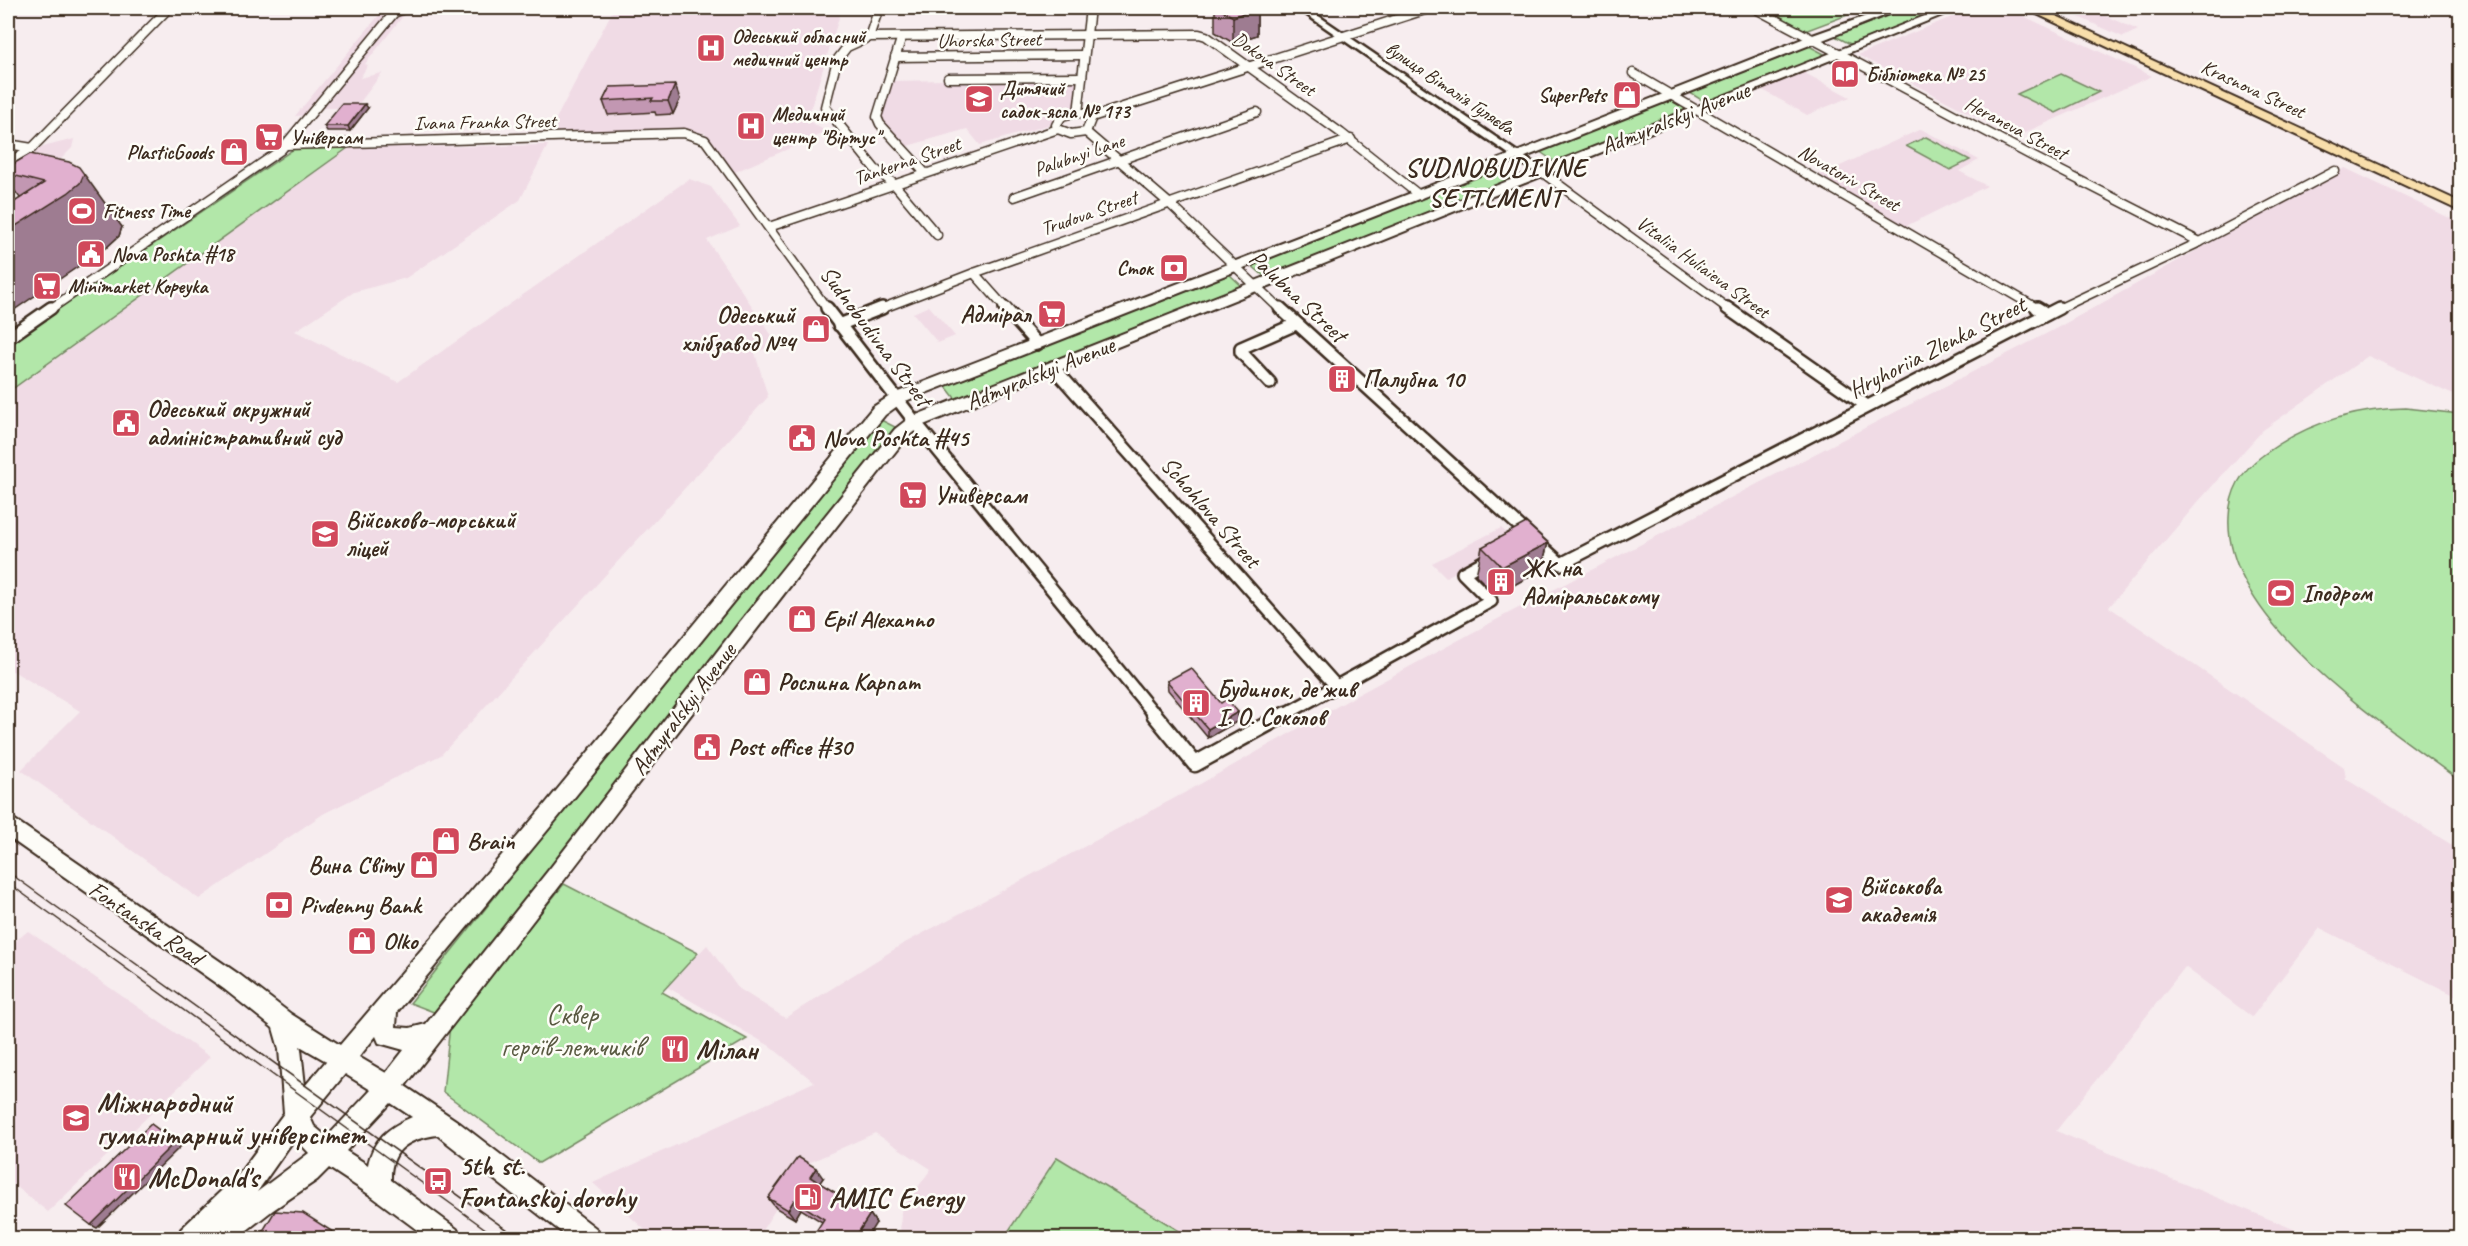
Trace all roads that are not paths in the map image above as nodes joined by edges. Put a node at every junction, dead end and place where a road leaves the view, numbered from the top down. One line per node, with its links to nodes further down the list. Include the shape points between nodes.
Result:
1 (169, 8): 34 (street)
2 (403, 8): 33 (street, via 394,13)
3 (879, 8): 13 (street)
4 (1090, 8): 11 (street)
5 (1302, 8): 12 (street, вулиця Віталія Гуляєва)
6 (1431, 8): 12 (street)
7 (1754, 8): 15 (street, Heraneva Street)
8 (1898, 8): 15 (main road, Admyralskyi Avenue)
9 (1954, 8): 16 (main road, Admyralskyi Avenue)
10 (2030, 8): 45 (main road, Krasnova Street)
11 (1087, 36): 14 (street, Dokova Street); 17 (street); 19 (street, Dokova Street, via 1199,34)
12 (1342, 36): 19 (street); 35 (street, вулиця Віталія Гуляєва)
13 (868, 37): 14 (street, Dokova Street); 41 (street, via 847,47 837,60 825,107 875,169)
14 (901, 39): 18 (street)
15 (1811, 39): 16 (street, Heraneva Street); 23 (main road, Admyralskyi Avenue)
16 (1839, 53): 24 (main road, Admyralskyi Avenue); 48 (street, Heraneva Street)
17 (1084, 55): 18 (street, Uhorska Street); 21 (street)
18 (895, 57): 39 (street, via 877,117)
19 (1248, 66): 27 (street); 31 (street, Dokova Street)
20 (1633, 73): 23 (street, Novatoriv Street)
21 (1082, 76): 22 (street); 26 (street)
22 (948, 78)
23 (1671, 95): 24 (street, Novatoriv Street); 35 (main road, Admyralskyi Avenue)
24 (1697, 110): 40 (main road, Admyralskyi Avenue); 52 (street, Novatoriv Street)
25 (1257, 112): 36 (street, Palubnyi Lane)
26 (1078, 113): 27 (street); 28 (street, via 1057,120)
27 (1092, 117): 29 (street)
28 (1058, 129): 29 (street, via 1071,134); 39 (street, Tankerna Street)
29 (1086, 132): 36 (street, Palubna Street)
30 (684, 133): 33 (street, Ivana Franka Street); 46 (street, Sudnobudivna Street, via 705,140)
31 (1352, 140): 42 (street, Dokova Street); 44 (street, Trudova Street)
32 (8, 144): 34 (street)
33 (287, 145): 55 (street)
34 (32, 148): 37 (street)
35 (1519, 156): 40 (street, Vitaliia Huliaieva Street); 42 (main road, Admyralskyi Avenue)
36 (1119, 160): 43 (street, Palubnyi Lane); 44 (street, Palubna Street)
37 (8, 163)
38 (2335, 171): 48 (street, Hryhoriia Zlenka Street)
39 (925, 173): 41 (street, Tankerna Street)
40 (1543, 173): 51 (main road, Admyralskyi Avenue); 60 (street, Vitaliia Huliaieva Street)
41 (894, 184): 46 (street, Tankerna Street); 47 (street)
42 (1419, 195): 49 (main road, Admyralskyi Avenue)
43 (1014, 197)
44 (1170, 204): 49 (street, Palubna Street); 50 (street, Trudova Street)
45 (2460, 207)
46 (769, 227): 54 (street, Sudnobudivna Street)
47 (937, 235)
48 (2200, 242): 52 (street, Hryhoriia Zlenka Street)
49 (1235, 267): 51 (street, Palubna Street); 56 (main road, Admyralskyi Avenue)
50 (974, 273): 54 (street, Trudova Street); 56 (street)
51 (1257, 286): 53 (street, Palubna Street); 57 (main road, Admyralskyi Avenue)
52 (2047, 314): 60 (street, Hryhoriia Zlenka Street)
53 (1296, 324): 58 (street, via 1241,348); 63 (street, Palubna Street, via 1525,539)
54 (839, 325): 59 (street, Sudnobudivna Street)
55 (8, 338)
56 (1037, 344): 59 (main road, Admyralskyi Avenue)
57 (1053, 368): 61 (main road, Admyralskyi Avenue); 64 (street, Schohlova Street)
58 (1270, 383)
59 (898, 398): 61 (street, Sudnobudivna Street); 66 (main road, Admyralskyi Avenue, via 873,417)
60 (1867, 406): 63 (street, Hryhoriia Zlenka Street)
61 (915, 422): 64 (street, Sudnobudivna Street, via 1195,764); 68 (main road, Admyralskyi Avenue, via 901,433 745,628)
62 (1501, 552): 64 (street, via 1463,573 1491,601)
63 (1561, 564)
64 (1336, 686)
65 (8, 826): 67 (main road, Fontanska Road)
66 (386, 1009): 68 (main road, via 383,1024 387,1035 396,1040); 69 (main road, Admyralskyi Avenue)
67 (284, 1022): 69 (main road, Fontanska Road); 71 (main road)
68 (433, 1032): 70 (main road, Admyralskyi Avenue)
69 (342, 1058): 70 (main road, Fontanska Road); 71 (main road, Admyralskyi Avenue)
70 (389, 1088): 72 (main road); 73 (main road, Admyralskyi Avenue)
71 (296, 1116): 73 (main road, via 306,1134); 75 (main road, Admyralskyi Avenue, via 248,1183)
72 (440, 1124): 74 (main road, via 410,1129 388,1144 377,1168); 78 (main road)
73 (327, 1152): 74 (main road); 76 (main road, Admyralskyi Avenue)
74 (379, 1185): 77 (main road)
75 (190, 1239)
76 (218, 1239)
77 (448, 1239)
78 (588, 1239)

